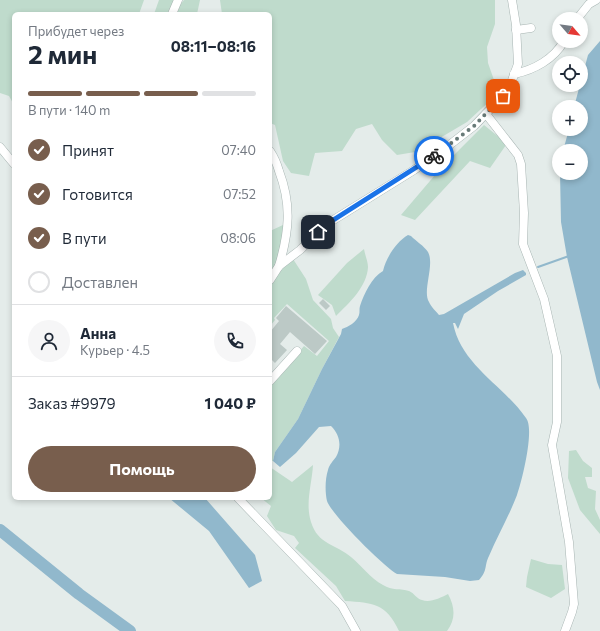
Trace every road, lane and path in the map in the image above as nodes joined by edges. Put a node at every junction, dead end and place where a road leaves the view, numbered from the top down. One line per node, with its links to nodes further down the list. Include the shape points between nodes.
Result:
1 (178, 0): 4 (street)
2 (512, 0): 7 (street)
3 (596, 0): 5 (street)
4 (173, 12)
5 (583, 12)
6 (531, 28): 7 (street)
7 (516, 30): 9 (street, via 518,64)
8 (559, 48): 9 (street, via 546,61)
9 (514, 74): 10 (street, via 503,96)
10 (486, 114): 14 (street, via 431,158 327,224); 20 (street, via 518,155 521,164 523,244 544,299 557,356 557,422 552,445 570,542 574,604)
11 (0, 148): 13 (street)
12 (272, 154): 14 (street, via 283,180 288,203 286,242)
13 (12, 162)
14 (280, 266): 15 (street)
15 (272, 277)
16 (297, 351): 17 (street)
17 (272, 379)
18 (240, 500): 19 (street, via 342,606)
19 (356, 631)
20 (565, 631)

